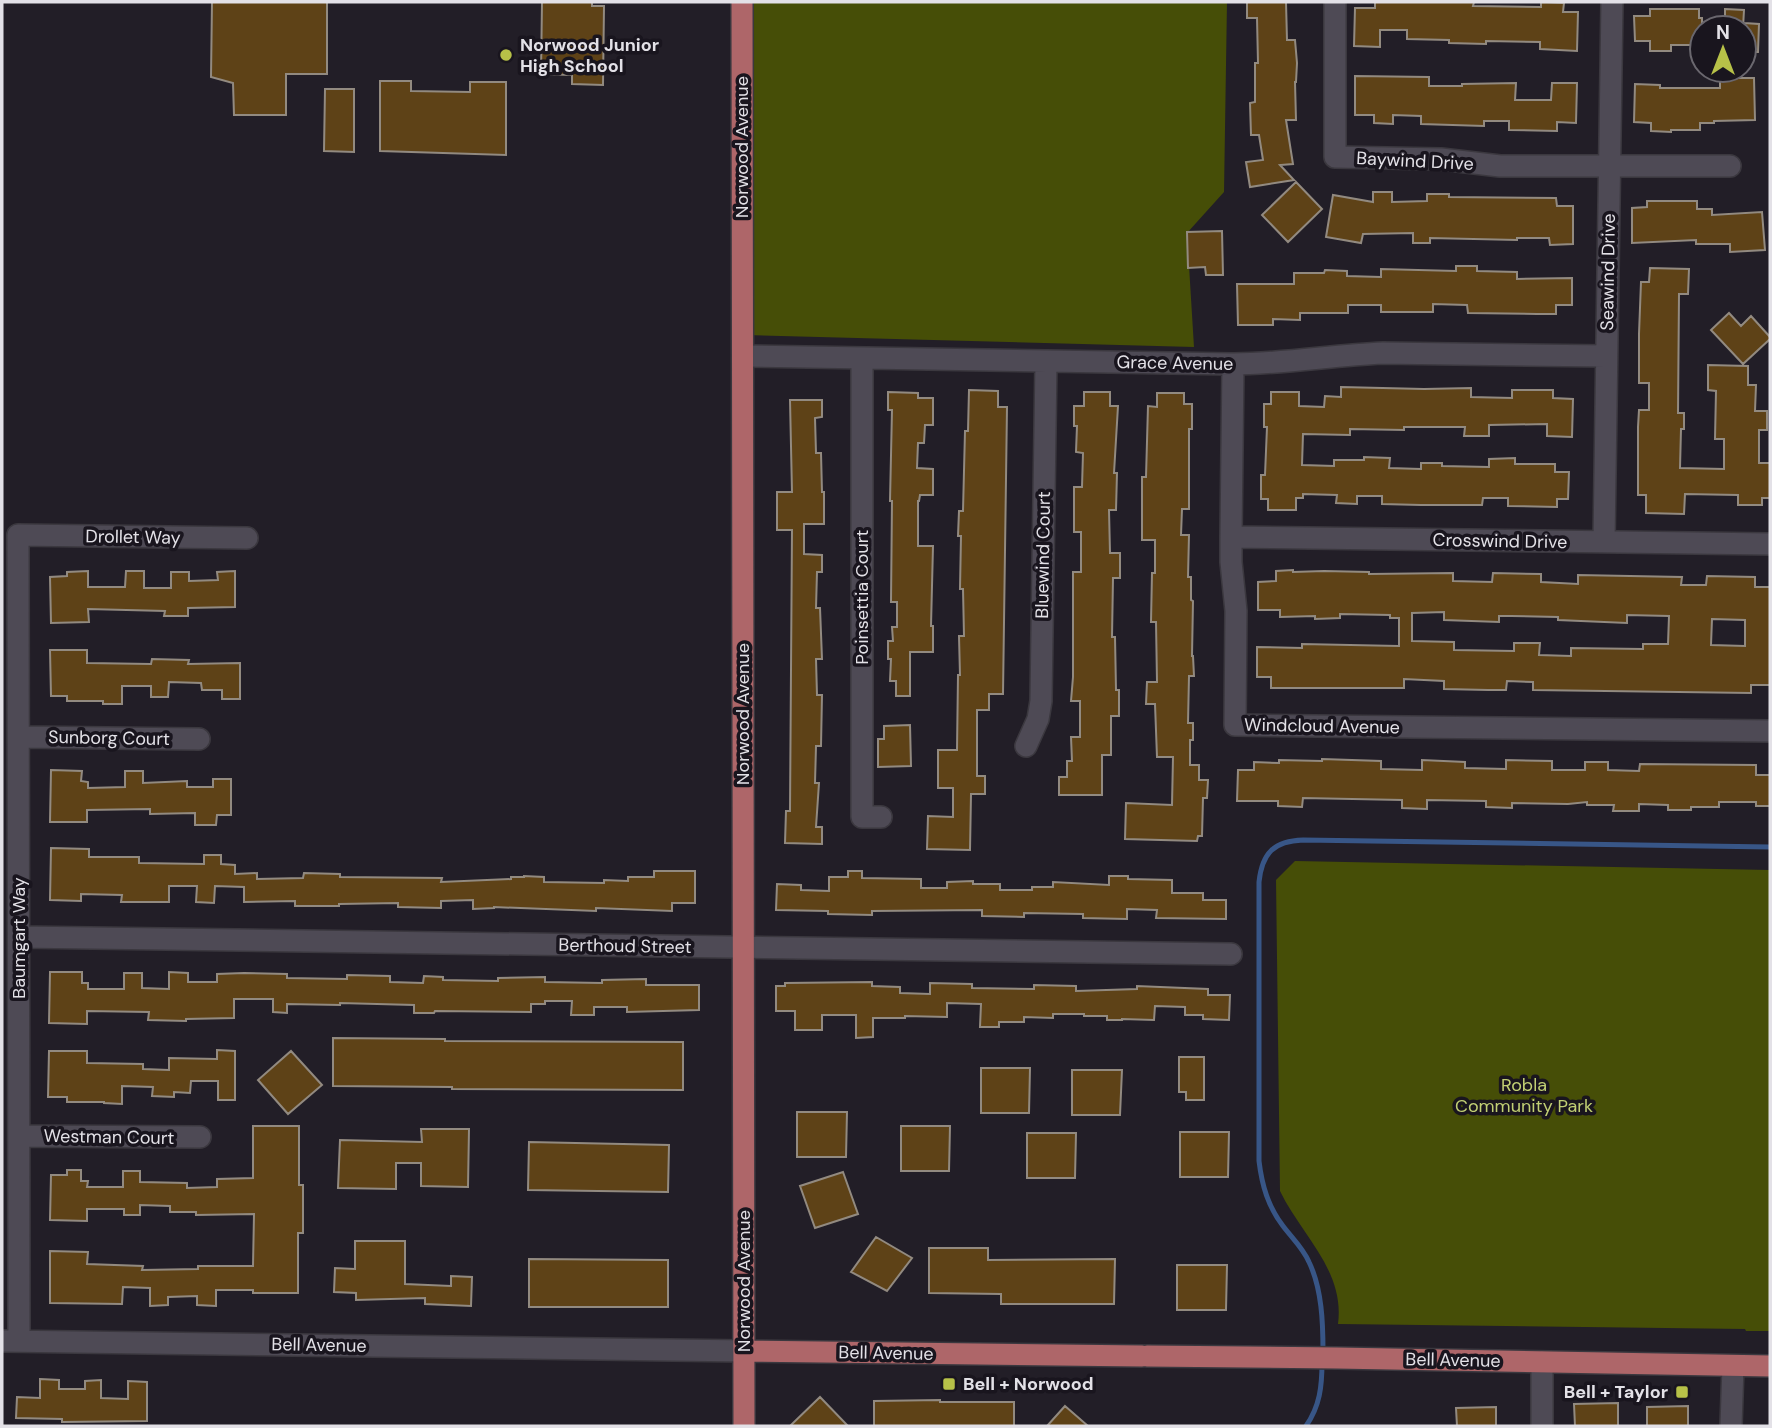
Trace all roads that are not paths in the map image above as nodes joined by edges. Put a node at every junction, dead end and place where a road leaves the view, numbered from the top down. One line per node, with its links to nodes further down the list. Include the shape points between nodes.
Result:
1 (742, 2): 6 (main road, Norwood Avenue)
2 (1335, 2): 4 (street, Baywind Drive, via 1335,157 1441,159 1500,166)
3 (1612, 2): 4 (street, Seawind Drive)
4 (1609, 166): 5 (street); 7 (street, Seawind Drive)
5 (1730, 166)
6 (743, 356): 8 (street, Grace Avenue); 22 (main road, Norwood Avenue)
7 (1606, 356): 10 (street, Grace Avenue, via 1383,353); 14 (street, Seawind Drive)
8 (862, 358): 9 (street, Grace Avenue); 20 (street, Poinsettia Court, via 862,817)
9 (1046, 361): 10 (street, Grace Avenue); 19 (street, Bluewind Court, via 1041,701)
10 (1233, 365): 12 (street, Windcloud Avenue)
11 (18, 535): 13 (street, Drollet Way); 17 (street, Baumgart Way)
12 (1231, 537): 14 (street, Crosswind Drive); 16 (street, Windcloud Avenue, via 1236,611 1234,725)
13 (247, 538)
14 (1604, 542): 15 (street, Crosswind Drive)
15 (1770, 544)
16 (1770, 731)
17 (19, 737): 18 (street, Sunborg Court); 21 (street, Baumgart Way)
18 (199, 739)
19 (1026, 746)
20 (881, 817)
21 (19, 937): 22 (street, Berthoud Street); 24 (street, Baumgart Way)
22 (744, 948): 23 (street, Berthoud Street); 27 (main road, Norwood Avenue)
23 (1231, 954)
24 (19, 1136): 25 (street, Westman Court); 26 (street, Baumgart Way)
25 (200, 1137)
26 (10, 1341): 27 (street, Bell Avenue)
27 (744, 1351): 28 (main road, Bell Avenue); 31 (main road, Norwood Avenue)
28 (1542, 1362): 29 (main road, Bell Avenue); 32 (street)
29 (1733, 1366): 30 (main road, Bell Avenue); 33 (street)
30 (1770, 1366)
31 (744, 1426)
32 (1542, 1426)
33 (1731, 1426)

